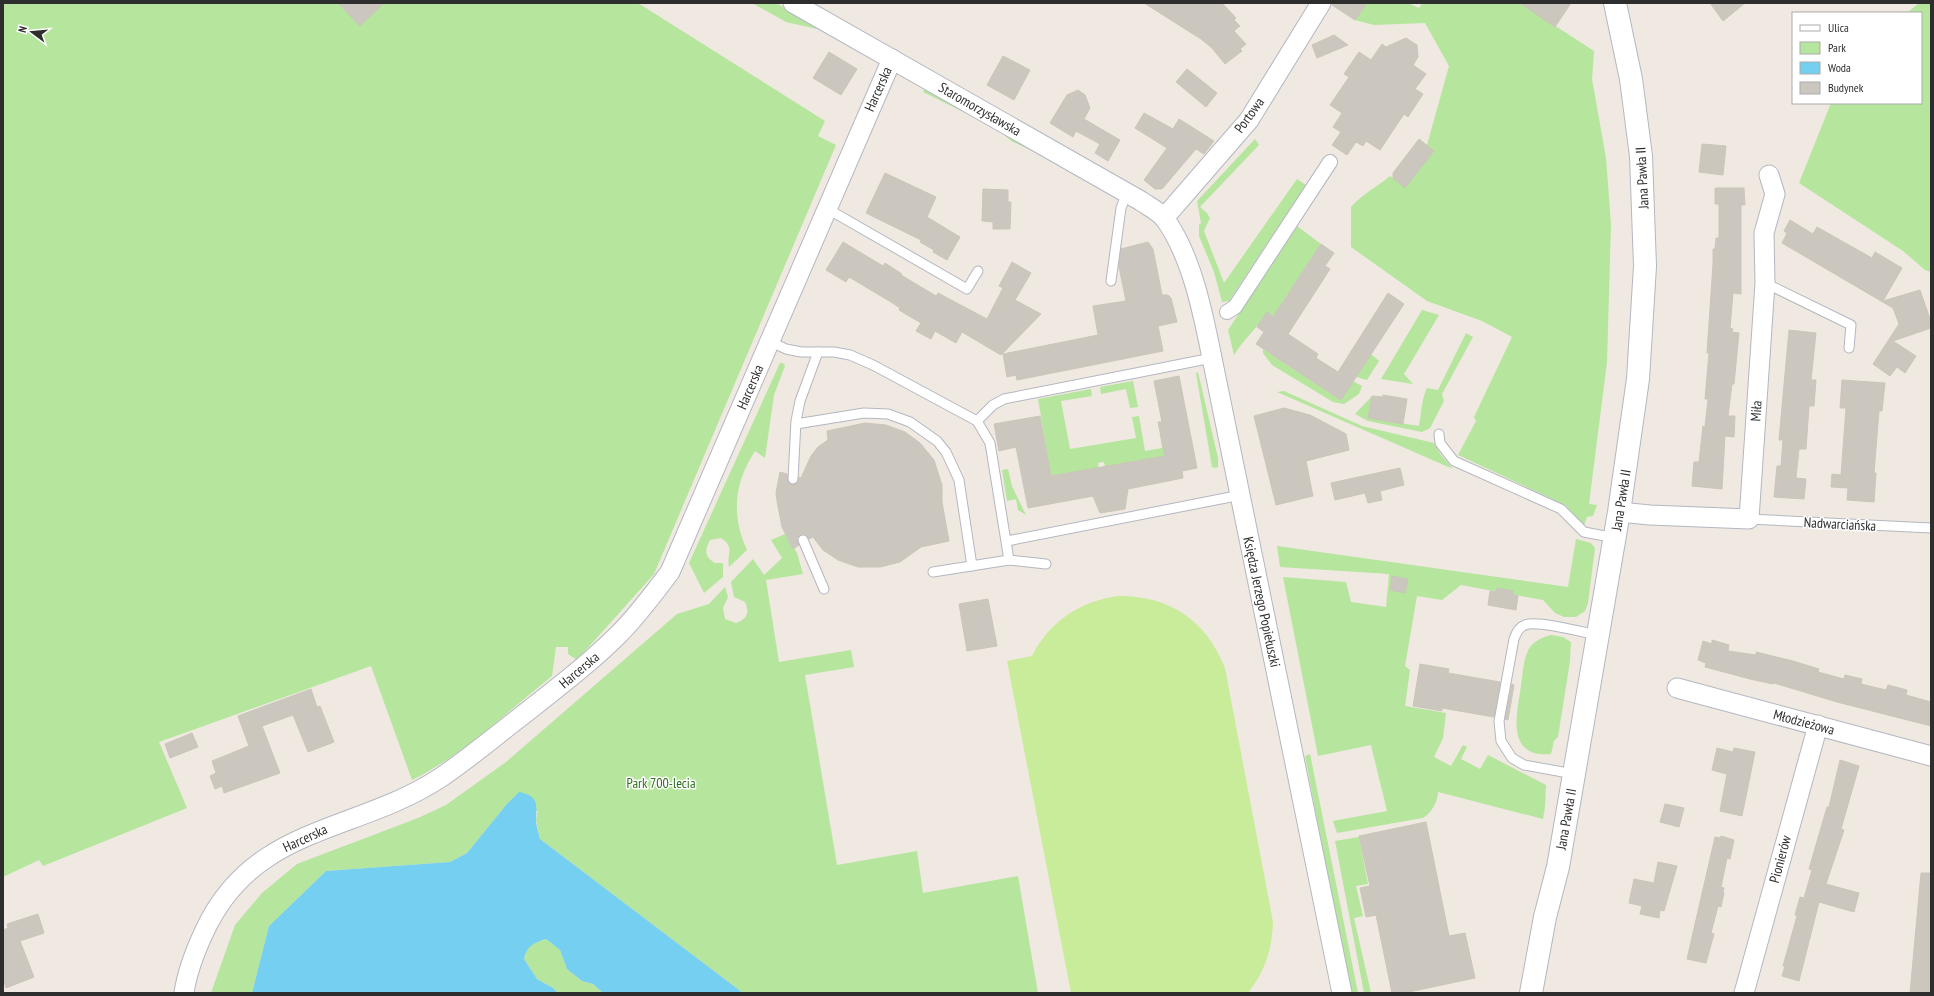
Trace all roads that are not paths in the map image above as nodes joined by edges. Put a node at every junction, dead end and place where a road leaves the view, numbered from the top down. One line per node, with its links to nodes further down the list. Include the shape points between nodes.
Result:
1 (793, 3): 4 (street, Staromorzysławska)
2 (1321, 3): 9 (street, Portowa, via 1249,120)
3 (1615, 3): 23 (main road, Jana Pawła II, via 1631,79 1642,156 1645,266 1638,379)
4 (892, 59): 7 (street, Staromorzysławska); 8 (street, Harcerska)
5 (1330, 162): 13 (street, via 1234,307)
6 (1769, 175): 12 (street, Miła, via 1775,194 1764,233)
7 (1127, 193): 9 (street, Staromorzysławska); 11 (lane, via 1121,208)
8 (826, 208): 10 (lane, via 967,289); 14 (street, Harcerska)
9 (1164, 218): 17 (street, Księdza Jerzego Popiełuszki, via 1179,244 1190,272)
10 (978, 271)
11 (1112, 281)
12 (1765, 282): 15 (lane, via 1851,325); 24 (street, Miła)
13 (1227, 312)
14 (769, 341): 16 (lane, via 794,351); 39 (street, Harcerska, via 670,572 620,633 565,681 438,780 285,846 248,872 230,889 209,922 198,944)
15 (1849, 348)
16 (818, 352): 18 (lane, via 842,353 874,365); 19 (lane, via 800,401)
17 (1212, 358): 18 (lane, via 1004,399 993,405); 22 (street, Księdza Jerzego Popiełuszki)
18 (977, 421): 28 (lane, via 990,443)
19 (796, 424): 21 (lane); 31 (lane, via 864,414 888,414 910,422 938,440 959,480)
20 (1439, 434): 26 (lane, via 1440,443 1454,461 1561,509 1590,535)
21 (793, 479)
22 (1241, 495): 28 (lane); 40 (street, Księdza Jerzego Popiełuszki)
23 (1619, 512): 24 (street); 26 (main road, Jana Pawła II)
24 (1749, 519): 25 (lane, Nadwarciańska)
25 (1931, 528)
26 (1615, 538): 34 (main road, Jana Pawła II)
27 (803, 540): 33 (lane)
28 (1007, 541): 29 (lane)
29 (1009, 560): 30 (lane); 31 (lane)
30 (1046, 564)
31 (972, 566): 32 (lane)
32 (933, 572)
33 (824, 589)
34 (1597, 635): 38 (main road, Jana Pawła II); 38 (lane, via 1536,624 1524,625 1519,629 1514,639 1499,720 1500,741 1512,758 1531,766)
35 (1677, 688): 36 (street, Młodzieżowa)
36 (1818, 725): 37 (street, Młodzieżowa); 42 (street, Pionierów)
37 (1931, 756)
38 (1574, 774): 41 (main road, Jana Pawła II)
39 (184, 993)
40 (1342, 993)
41 (1532, 993)
42 (1744, 993)

